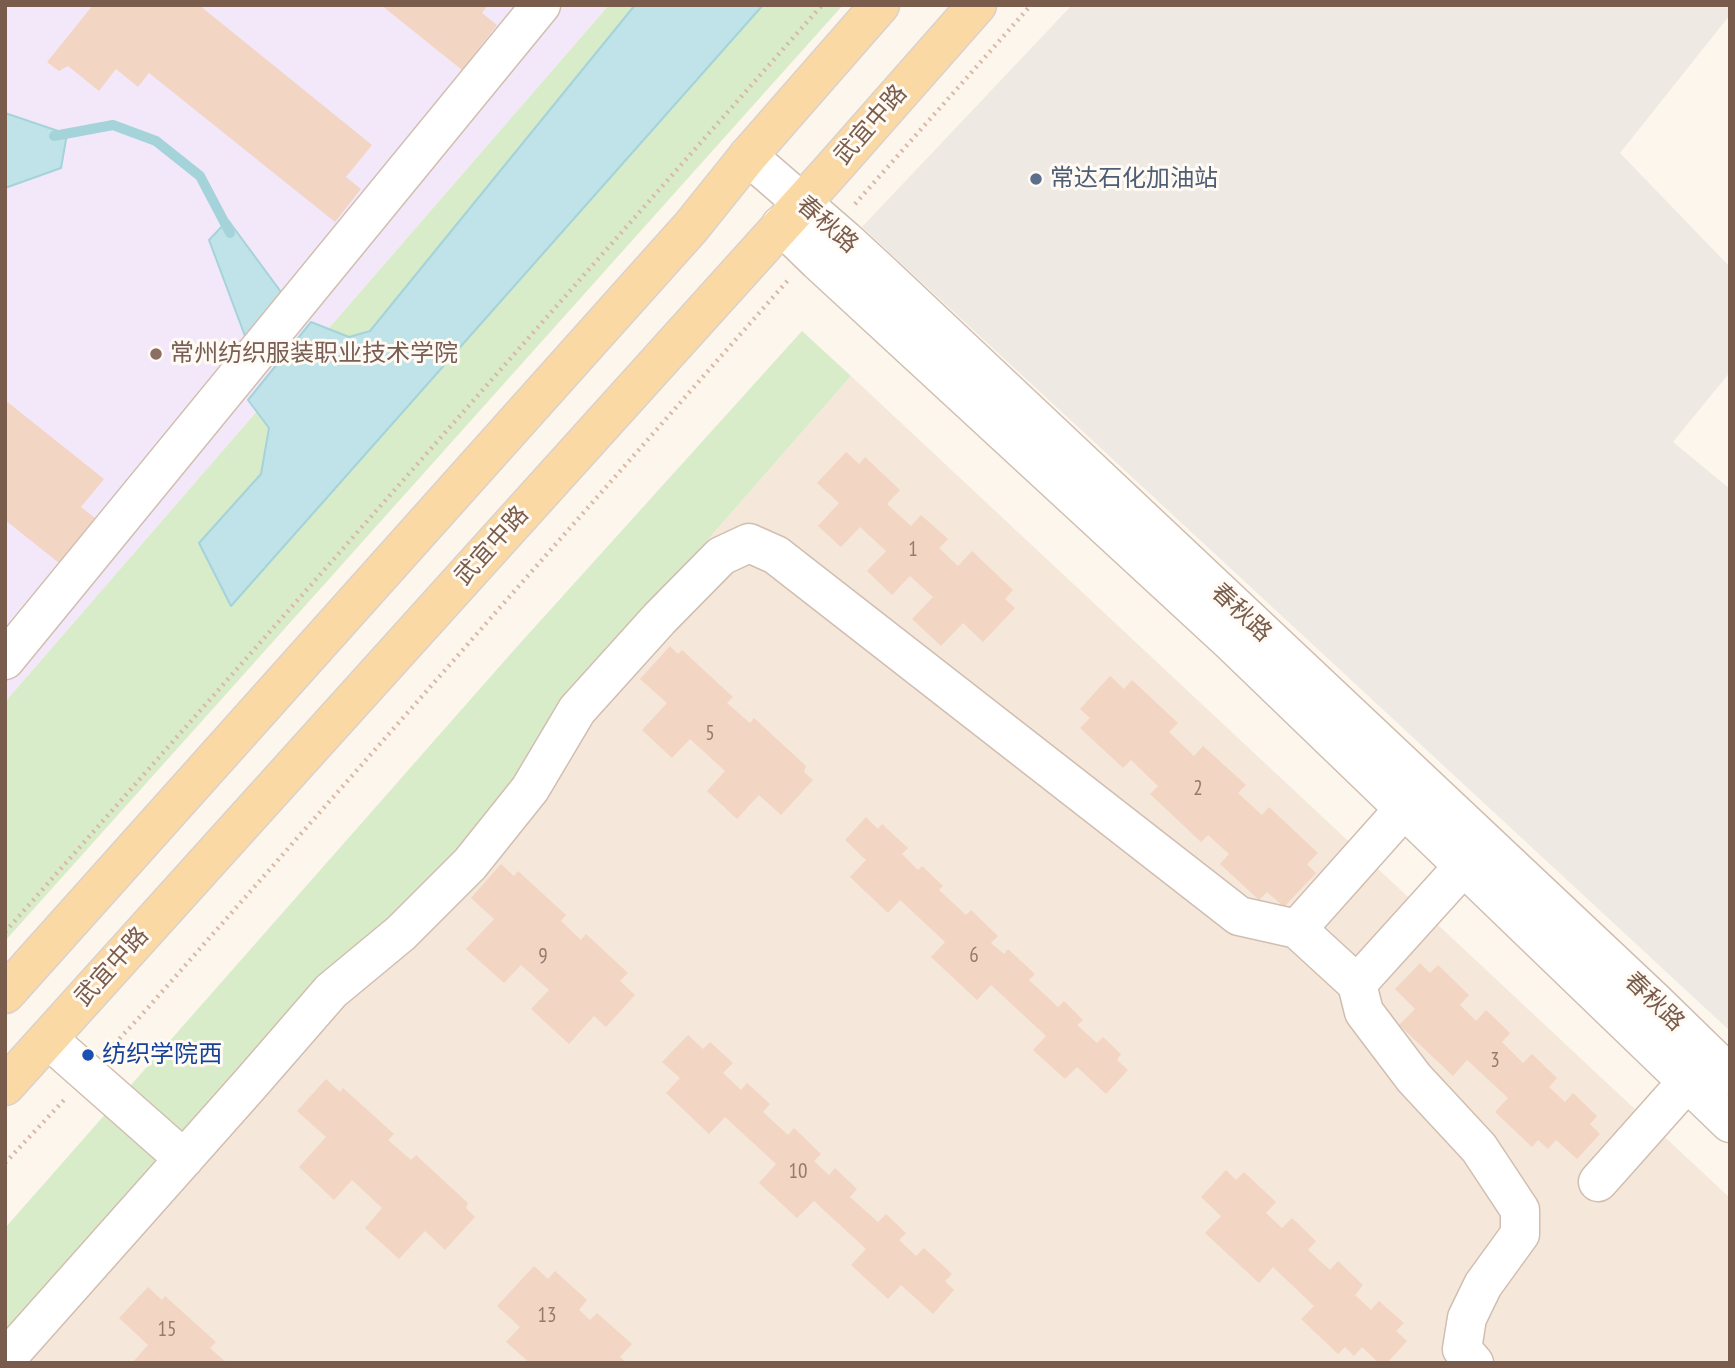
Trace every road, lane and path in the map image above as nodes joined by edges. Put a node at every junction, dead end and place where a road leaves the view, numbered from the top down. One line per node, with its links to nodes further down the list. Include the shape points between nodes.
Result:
1 (541, 5): 9 (street)
2 (822, 5): 13 (path)
3 (880, 5): 6 (main road)
4 (977, 5): 7 (main road, 武宜中路)
5 (1031, 5): 8 (path)
6 (748, 156): 7 (street, 春秋路); 15 (main road, via 691,227)
7 (791, 214): 8 (street, 春秋路); 16 (main road, 武宜中路)
8 (822, 241): 10 (street, 春秋路, via 1231,642); 18 (path)
9 (5, 660)
10 (1415, 798): 11 (street, 春秋路); 12 (street)
11 (1474, 854): 14 (street); 17 (street, 春秋路)
12 (1297, 929): 14 (street); 21 (street, via 1239,916 776,555 749,543 721,556 660,618 577,710 530,789 470,863 401,933 331,991)
13 (5, 932)
14 (1357, 984): 25 (street, via 1364,1012 1414,1077 1479,1148 1520,1210 1520,1234 1483,1285 1467,1318 1462,1349)
15 (5, 994)
16 (48, 1039): 18 (street); 19 (main road, 武宜中路)
17 (1710, 1072): 20 (street, 春秋路); 23 (street)
18 (87, 1074): 21 (street); 22 (path)
19 (5, 1086)
20 (1730, 1123)
21 (184, 1159): 24 (street)
22 (5, 1163)
23 (1598, 1182)
24 (5, 1360)
25 (1474, 1363)

